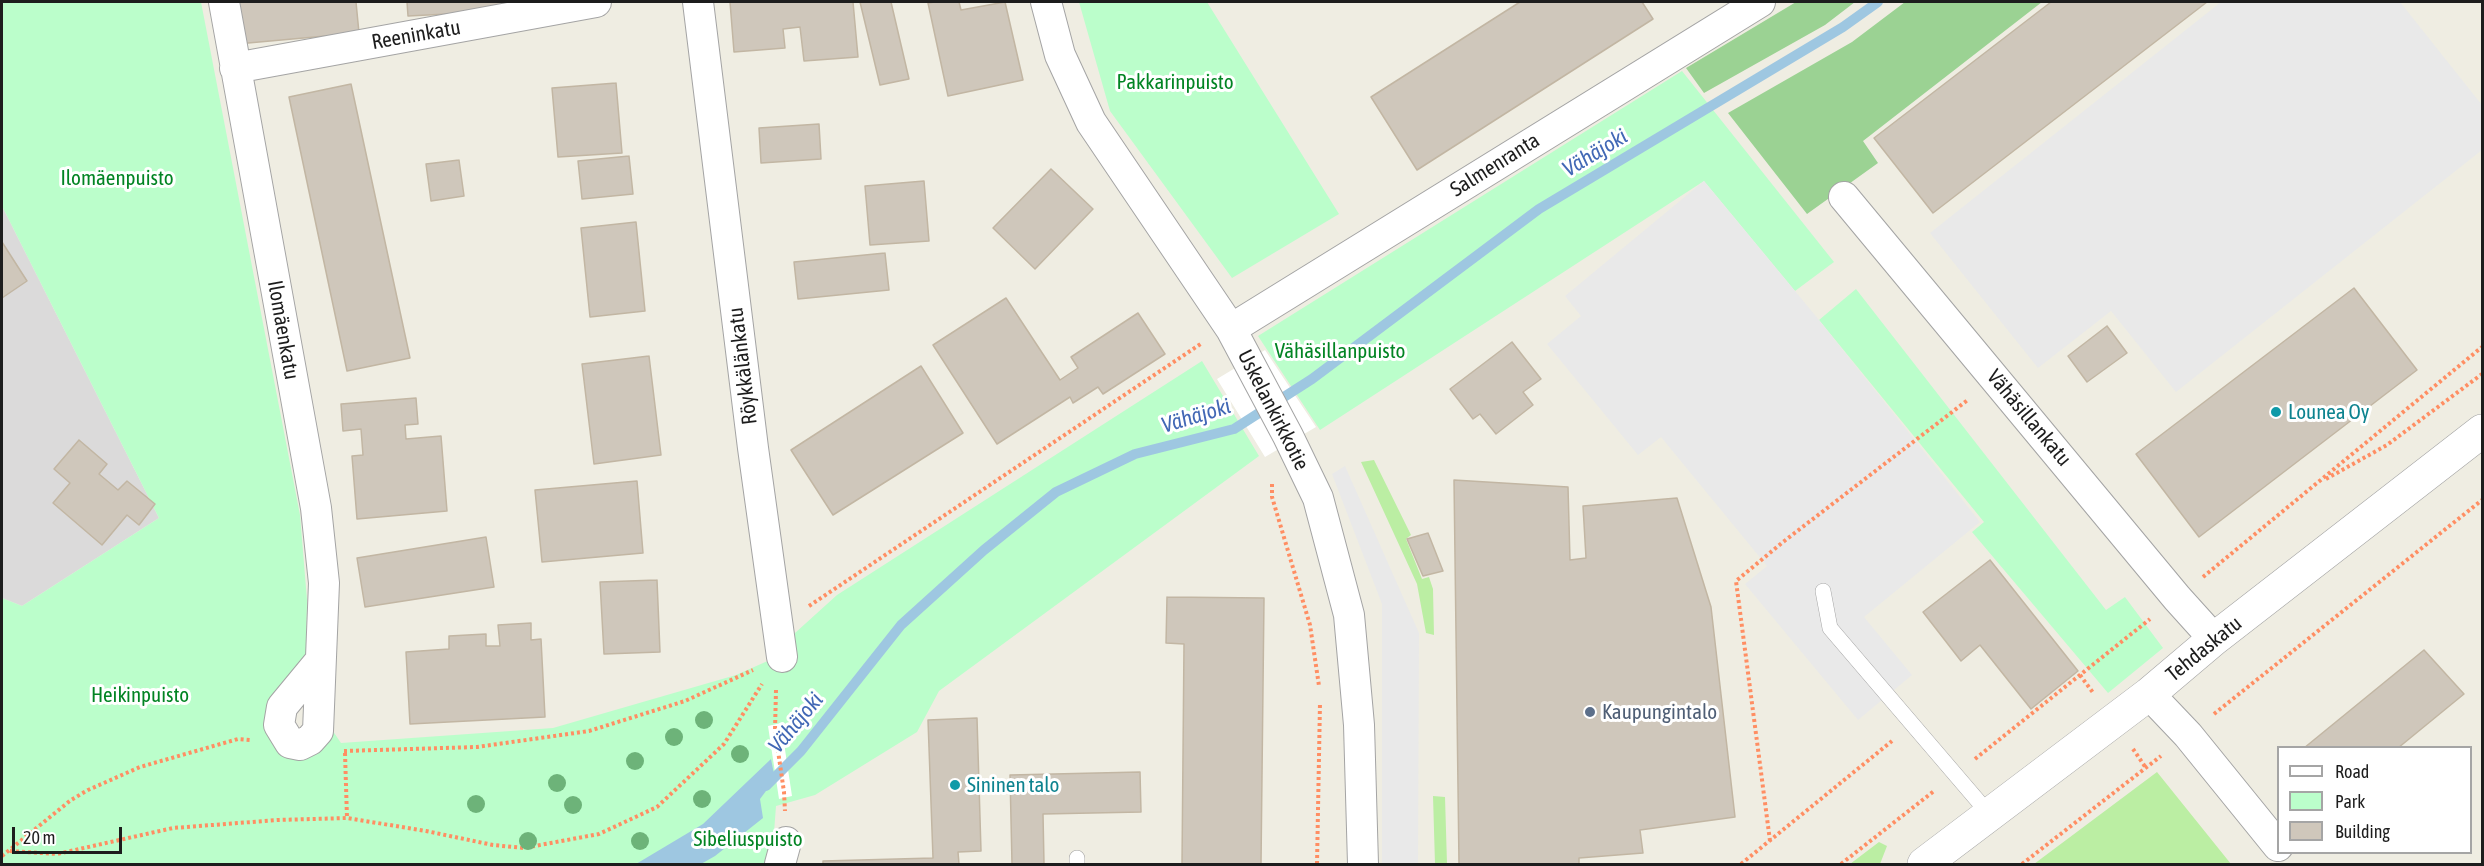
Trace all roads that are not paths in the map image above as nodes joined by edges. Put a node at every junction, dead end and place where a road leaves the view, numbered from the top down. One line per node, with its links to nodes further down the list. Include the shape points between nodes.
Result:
1 (224, 2): 6 (street, Ilomäenkatu)
2 (596, 2): 6 (street, Reeninkatu)
3 (698, 2): 12 (street, Röykkälänkatu)
4 (1046, 2): 8 (street, Uskelankirkkotie, via 1060,55 1091,122)
5 (1760, 2): 8 (street, Salmenranta)
6 (235, 68): 13 (street, Ilomäenkatu, via 316,508 324,583)
7 (1844, 197): 11 (street, Vähäsillankatu)
8 (1231, 329): 17 (street, Uskelankirkkotie, via 1318,498 1349,615 1359,725)
9 (2482, 431): 11 (street, Tehdaskatu)
10 (1823, 591): 15 (lane, via 1830,628)
11 (2214, 639): 14 (street, Tehdaskatu)
12 (783, 657)
13 (320, 661): 13 (street, Ilomäenkatu, via 282,707 279,725 290,743 300,745 318,731)
14 (2149, 694): 15 (street, Tehdaskatu); 16 (street, via 2188,735)
15 (1990, 815): 18 (street, Tehdaskatu)
16 (2277, 845)
17 (1363, 864)
18 (1924, 864)

